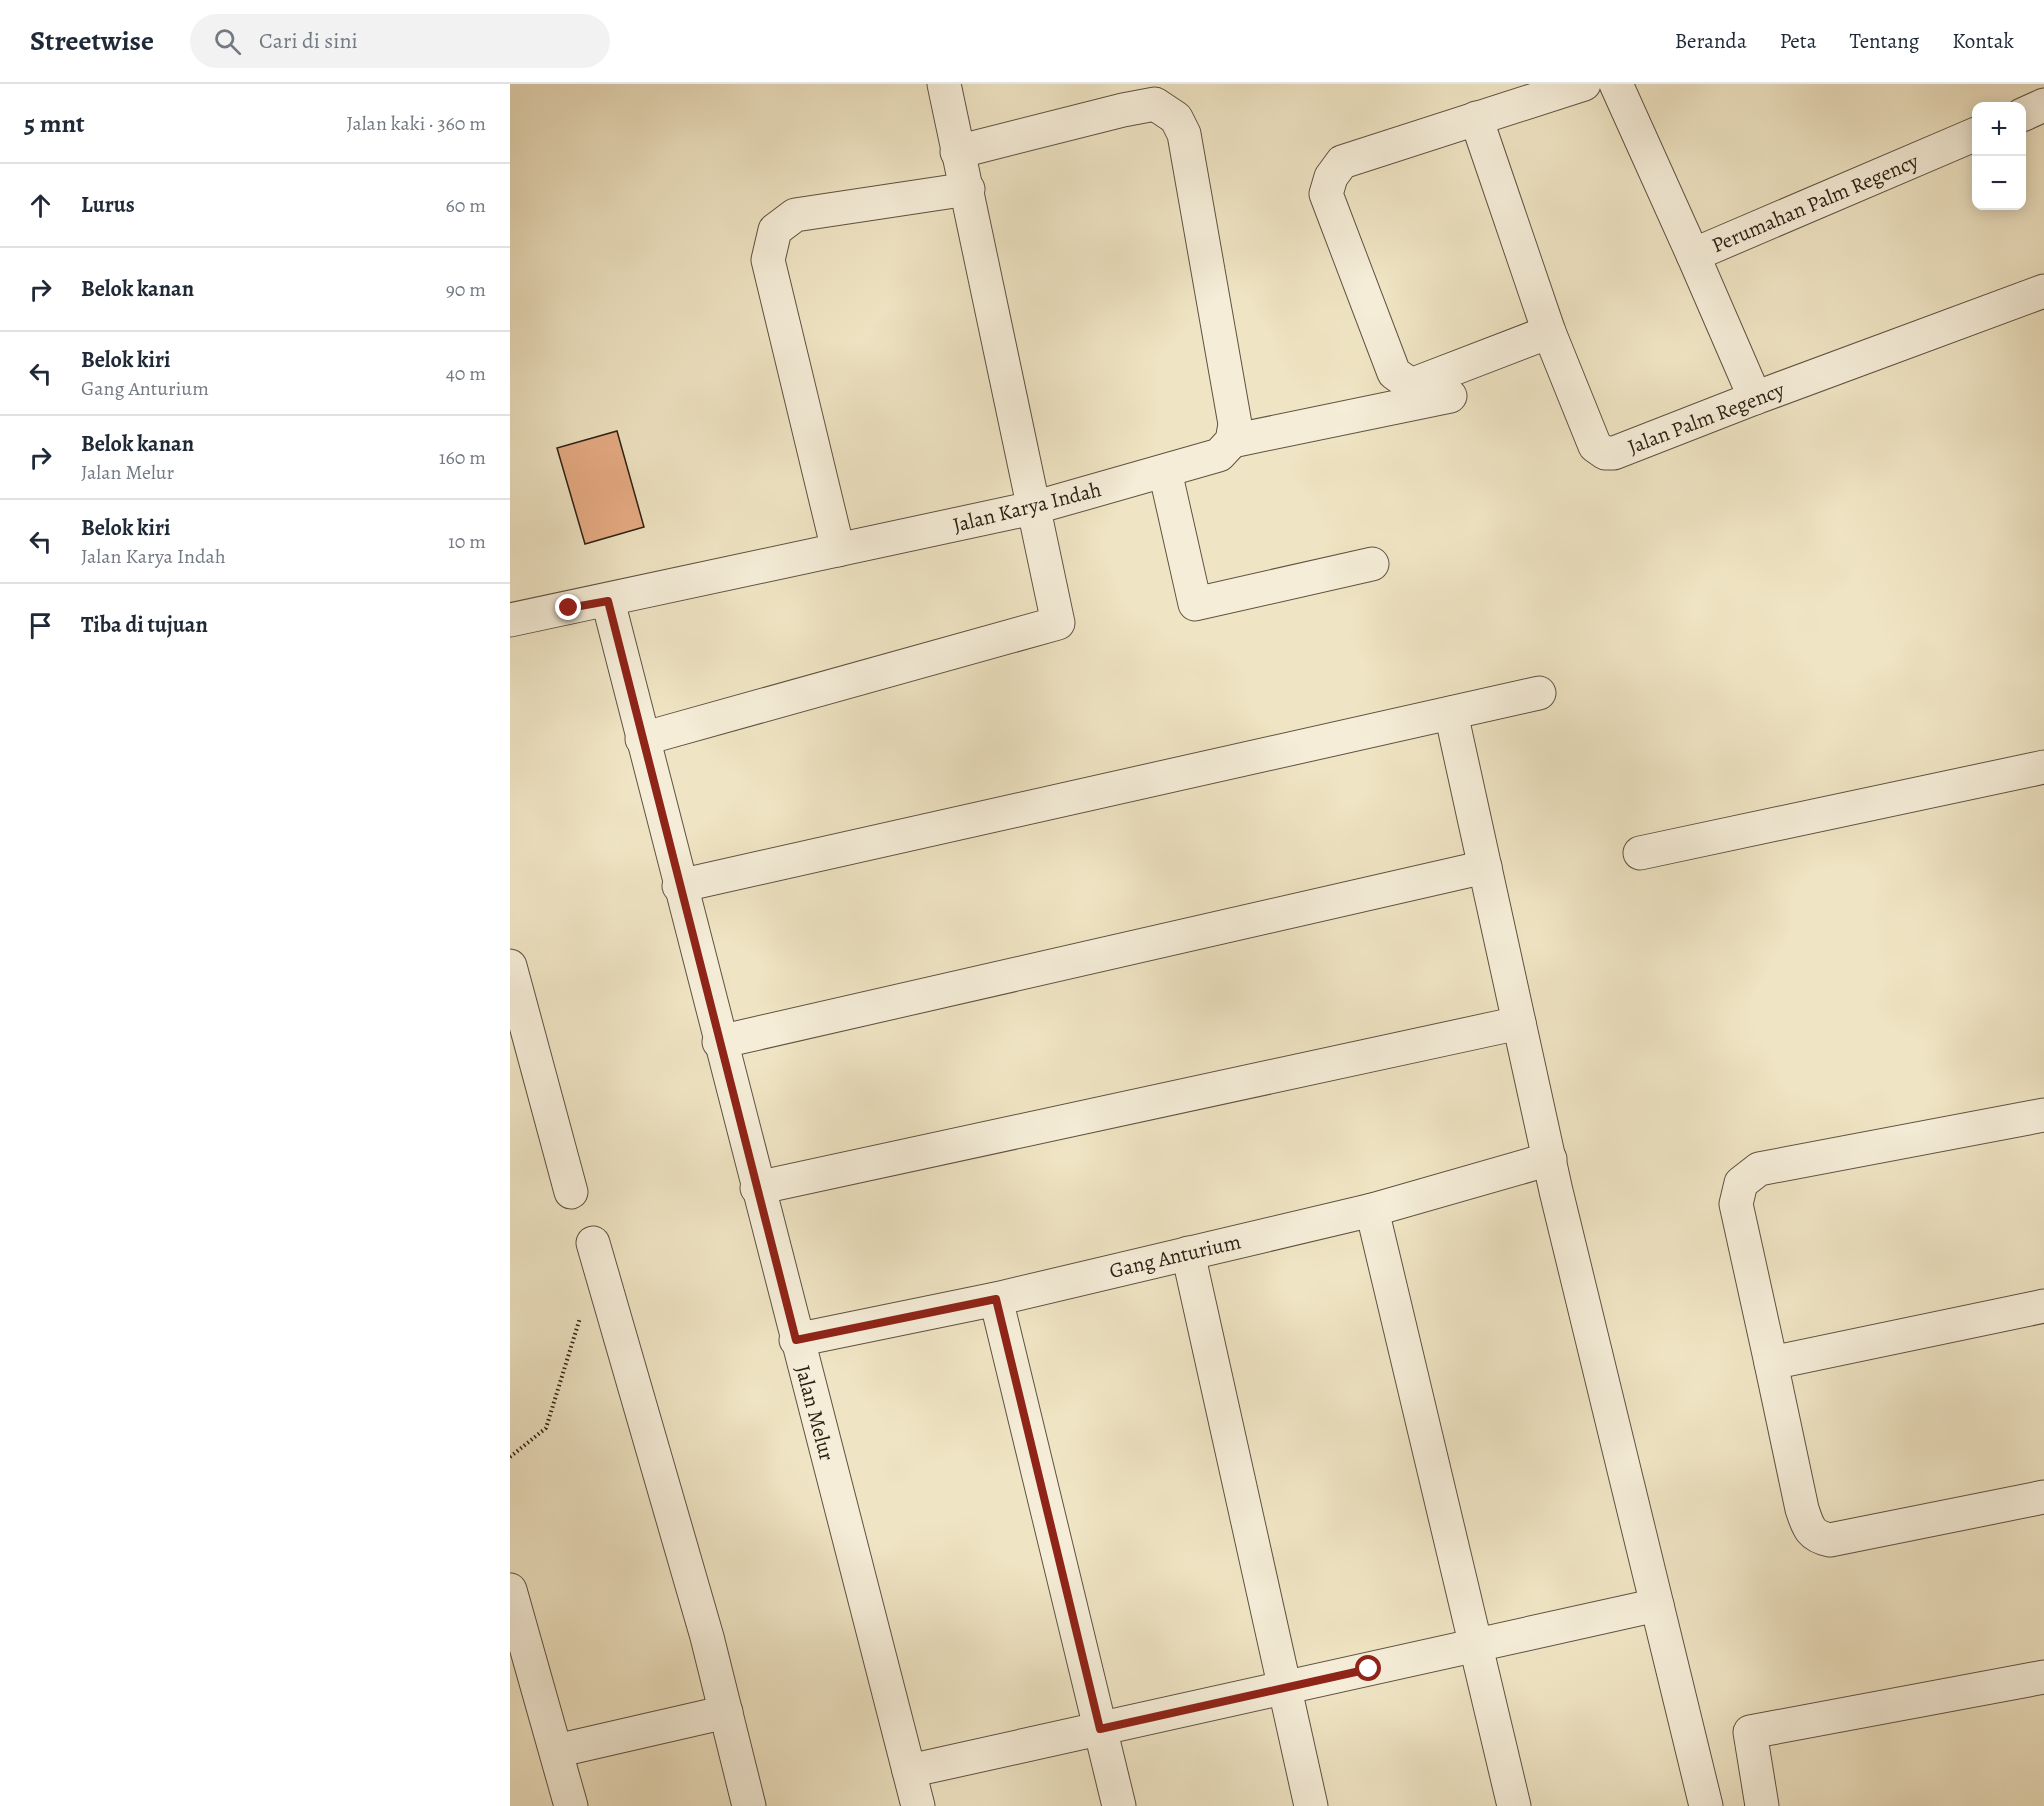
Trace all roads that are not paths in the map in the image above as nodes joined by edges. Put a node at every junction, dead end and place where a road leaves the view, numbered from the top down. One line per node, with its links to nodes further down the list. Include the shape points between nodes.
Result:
1 (945, 84): 9 (street)
2 (1584, 84): 7 (street)
3 (1616, 84): 11 (street, Perumahan Palm Regency)
4 (1121, 97): 9 (street); 16 (street, via 1155,104 1176,118 1184,134 1235,424)
5 (2044, 105): 6 (street)
6 (2026, 113)
7 (1476, 118): 13 (street, Jalan Palm Regency); 13 (street, via 1342,162 1331,177 1326,194 1394,373 1411,385)
8 (1972, 136): 11 (street, Perumahan Palm Regency)
9 (957, 152): 10 (street)
10 (968, 189): 18 (street); 19 (street, via 795,215 776,230 768,260)
11 (1693, 255): 15 (street)
12 (2044, 291): 15 (street, Jalan Palm Regency)
13 (1549, 332): 15 (street, Jalan Palm Regency, via 1595,446 1605,453 1614,453)
14 (1450, 396): 16 (street)
15 (1755, 398)
16 (1232, 441): 17 (street, Jalan Karya Indah, via 1219,455)
17 (1165, 471): 18 (street, Jalan Karya Indah); 20 (street, via 1195,604)
18 (1033, 508): 19 (street, Jalan Karya Indah); 25 (street, via 1058,623)
19 (838, 550): 21 (street, Jalan Karya Indah)
20 (1372, 564)
21 (608, 601): 22 (street, Jalan Karya Indah); 25 (street, Jalan Melur)
22 (510, 620)
23 (1539, 693): 24 (street)
24 (1451, 713): 28 (street); 29 (street)
25 (642, 739): 29 (street, Jalan Melur)
26 (2044, 767): 27 (street)
27 (1640, 853)
28 (1485, 867): 31 (street); 32 (street)
29 (679, 886): 32 (street, Jalan Melur)
30 (510, 966): 36 (street)
31 (1519, 1023): 34 (street); 35 (street)
32 (719, 1042): 35 (street, Jalan Melur)
33 (2044, 1115): 43 (street, via 1759,1169 1741,1183 1736,1204)
34 (1550, 1159): 37 (street, Gang Anturium); 46 (street)
35 (757, 1188): 42 (street, Jalan Melur)
36 (572, 1192)
37 (1372, 1210): 39 (street, Gang Anturium); 47 (street)
38 (593, 1243): 50 (street)
39 (1188, 1253): 40 (street, Gang Anturium); 49 (street)
40 (996, 1299): 42 (street, Gang Anturium); 51 (street)
41 (2044, 1306): 43 (street)
42 (796, 1340): 53 (street, Jalan Melur)
43 (1771, 1363): 44 (street, via 1802,1509 1809,1530 1817,1537 1830,1540)
44 (2044, 1497)
45 (510, 1590): 52 (street)
46 (1657, 1605): 47 (street); 60 (street)
47 (1476, 1646): 49 (street); 59 (street)
48 (2044, 1677): 61 (street, via 1750,1732)
49 (1283, 1688): 51 (street); 58 (street)
50 (726, 1712): 52 (street); 55 (street)
51 (1100, 1729): 53 (street); 57 (street)
52 (556, 1751): 54 (street)
53 (909, 1771): 56 (street, Jalan Melur)
54 (571, 1806)
55 (749, 1806)
56 (918, 1806)
57 (1119, 1806)
58 (1311, 1806)
59 (1514, 1806)
60 (1706, 1806)
61 (1762, 1806)

